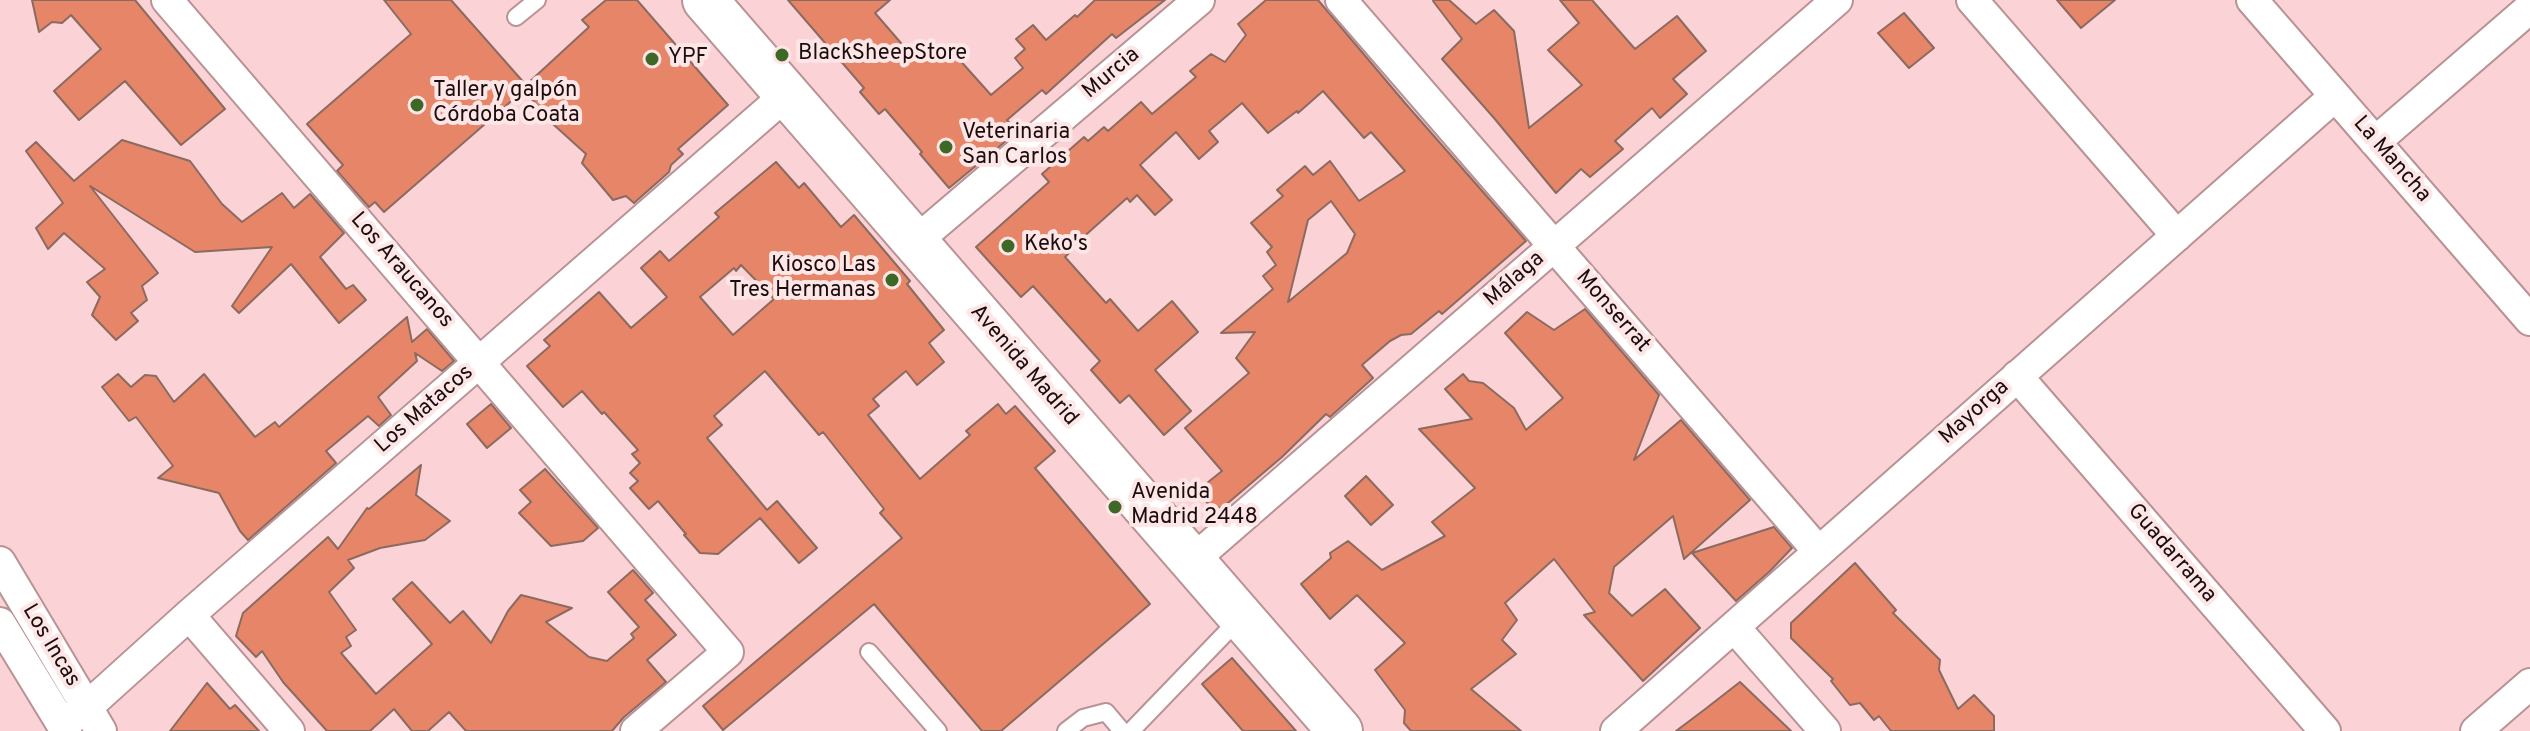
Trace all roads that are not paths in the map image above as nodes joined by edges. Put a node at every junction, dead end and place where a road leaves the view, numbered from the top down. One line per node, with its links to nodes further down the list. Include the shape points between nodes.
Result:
1 (167, 0): 18 (street, Los Araucanos)
2 (537, 0): 10 (lane)
3 (705, 0): 11 (main road, Avenida Madrid)
4 (1199, 0): 15 (street, Murcia)
5 (1341, 0): 16 (street, Monserrat)
6 (1837, 0): 16 (street, Málaga)
7 (1972, 0): 14 (street)
8 (2252, 0): 12 (street, La Mancha)
9 (2530, 8): 13 (street)
10 (516, 17)
11 (787, 94): 15 (main road, Avenida Madrid); 18 (street, Los Matacos)
12 (2335, 96): 13 (street, La Mancha); 14 (street, Mayorga)
13 (2375, 142): 17 (street, La Mancha)
14 (2177, 236): 19 (street, Mayorga)
15 (915, 242): 21 (main road, Avenida Madrid)
16 (1554, 246): 20 (street, Monserrat); 21 (street, Málaga)
17 (2530, 320)
18 (479, 363): 23 (street, Los Matacos); 32 (street, Los Araucanos, via 728,652)
19 (2017, 376): 20 (street, Mayorga); 40 (street, Guadarrama)
20 (1819, 552): 26 (street, Mayorga)
21 (1192, 561): 24 (main road, Avenida Madrid)
22 (0, 562): 29 (street, Los Incas)
23 (189, 615): 29 (street, Los Matacos); 31 (street)
24 (1241, 617): 36 (lane); 37 (main road, Avenida Madrid)
25 (0, 623): 30 (street, Los Incas)
26 (1734, 627): 38 (street, Mayorga); 39 (street)
27 (869, 652): 33 (lane)
28 (2530, 684): 41 (street)
29 (94, 719): 30 (street, Los Matacos)
30 (64, 728)
31 (289, 731)
32 (636, 731)
33 (938, 731)
34 (1066, 731): 35 (lane, via 1083,718 1106,712)
35 (1122, 731)
36 (1131, 731)
37 (1340, 731)
38 (1616, 731)
39 (1825, 731)
40 (2325, 731)
41 (2476, 731)

